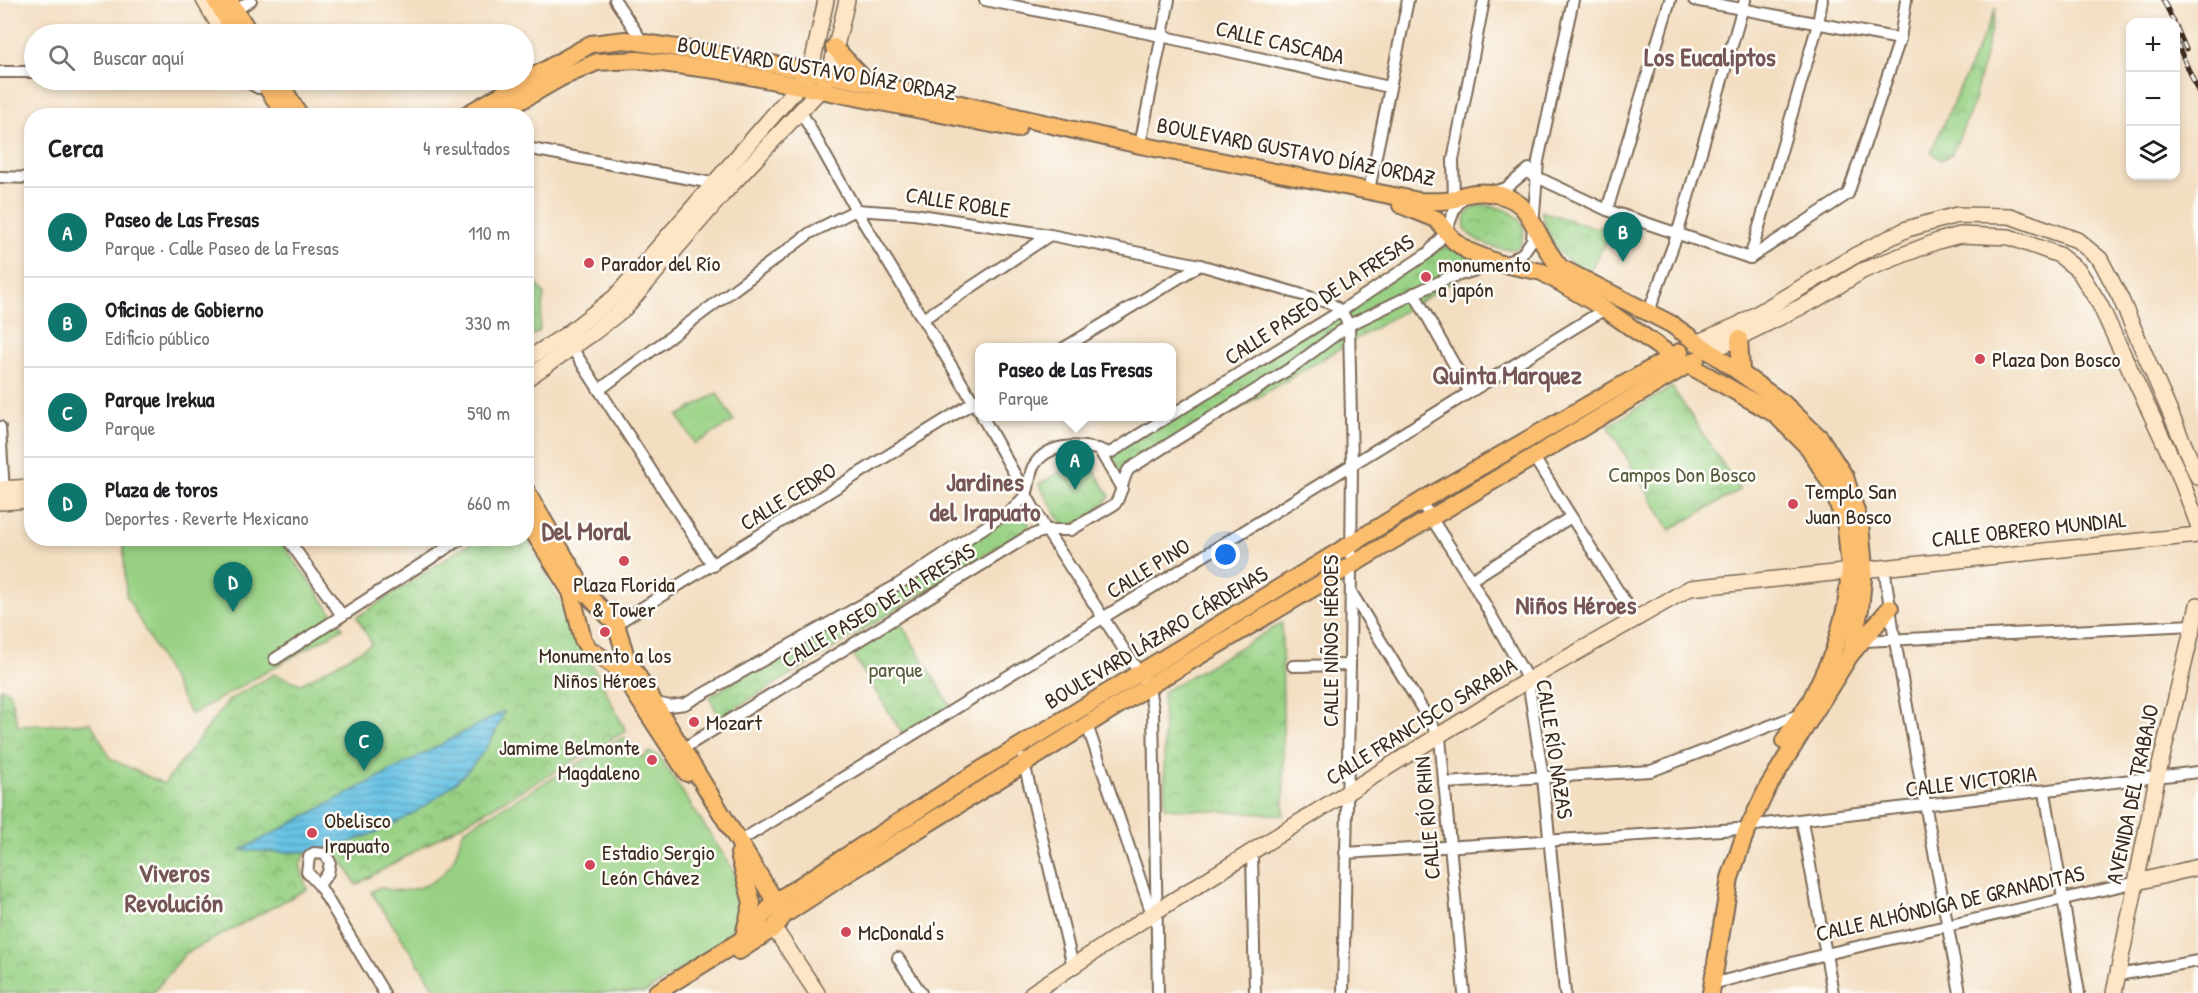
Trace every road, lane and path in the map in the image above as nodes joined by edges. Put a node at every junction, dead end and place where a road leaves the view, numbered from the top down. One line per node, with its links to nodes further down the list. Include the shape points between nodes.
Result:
1 (204, 0): 17 (street)
2 (215, 0): 18 (main road)
3 (615, 0): 24 (street)
4 (826, 0): 29 (street)
5 (847, 0): 25 (street)
6 (985, 0): 22 (street, CALLE CASCADA)
7 (1169, 0): 22 (street)
8 (1408, 0): 32 (street)
9 (1484, 0): 50 (street, via 1453,160)
10 (1573, 0): 42 (street, CALLE PASEO DE LA FRESAS)
11 (1670, 0): 52 (street)
12 (1694, 0): 16 (street)
13 (1822, 0): 21 (street)
14 (1906, 0): 23 (street)
15 (239, 2): 19 (main road); 20 (street)
16 (1744, 5): 21 (street); 56 (street)
17 (218, 24)
18 (230, 24)
19 (247, 24)
20 (251, 24)
21 (1818, 24): 23 (street); 57 (street)
22 (1161, 36): 32 (street, CALLE CASCADA); 40 (street)
23 (1900, 39): 57 (street, via 1848,194)
24 (642, 41): 28 (main road, BOULEVARD GUSTAVO DÍAZ ORDAZ, via 591,44); 29 (main road, BOULEVARD GUSTAVO DÍAZ ORDAZ)
25 (834, 47): 30 (street); 31 (main road)
26 (0, 72): 27 (street)
27 (24, 72)
28 (534, 76)
29 (805, 79): 30 (main road, BOULEVARD GUSTAVO DÍAZ ORDAZ); 38 (main road, BOULEVARD GUSTAVO DÍAZ ORDAZ, via 616,60 597,62 560,78); 47 (street)
30 (825, 82): 31 (main road, BOULEVARD GUSTAVO DÍAZ ORDAZ); 39 (street); 54 (main road, BOULEVARD GUSTAVO DÍAZ ORDAZ, via 1413,208 1436,219)
31 (868, 83): 40 (main road, BOULEVARD GUSTAVO DÍAZ ORDAZ)
32 (1389, 87): 48 (street)
33 (266, 90): 36 (main road)
34 (283, 90): 36 (main road)
35 (510, 90): 37 (main road, BOULEVARD GUSTAVO DÍAZ ORDAZ)
36 (289, 108)
37 (478, 108)
38 (508, 108)
39 (800, 110): 51 (street); 69 (street, via 625,308)
40 (1140, 145): 48 (main road, BOULEVARD GUSTAVO DÍAZ ORDAZ)
41 (534, 150): 47 (street)
42 (1538, 161): 43 (street); 45 (street, CALLE PASEO DE LA FRESAS)
43 (1526, 172): 45 (street); 49 (street, via 1506,188)
44 (0, 177): 46 (street)
45 (1537, 177): 52 (street); 53 (street, CALLE PASEO DE LA FRESAS)
46 (24, 178)
47 (712, 183): 70 (street, via 615,297)
48 (1369, 190): 50 (main road, BOULEVARD GUSTAVO DÍAZ ORDAZ, via 1419,201)
49 (1490, 193): 50 (main road, BOULEVARD GUSTAVO DÍAZ ORDAZ); 53 (main road, BOULEVARD GUSTAVO DÍAZ ORDAZ, via 1519,204)
50 (1459, 197): 54 (street, CALLE PASEO DE LA FRESAS)
51 (856, 210): 55 (street, CALLE ROBLE, via 914,214); 64 (street); 75 (street, via 810,233)
52 (1607, 210): 56 (street)
53 (1532, 225): 58 (street, CALLE PASEO DE LA FRESAS, via 1532,240 1523,253); 63 (main road, BOULEVARD GUSTAVO DÍAZ ORDAZ, via 1547,253 1561,268)
54 (1446, 232): 58 (main road, BOULEVARD GUSTAVO DÍAZ ORDAZ, via 1468,251); 62 (street, CALLE PASEO DE LA FRESAS, via 1428,253)
55 (1050, 235): 59 (street, CALLE ROBLE); 64 (street)
56 (1677, 235): 57 (street); 63 (street)
57 (1750, 258)
58 (1498, 263): 60 (street, CALLE PASEO DE LA FRESAS); 61 (main road, BOULEVARD GUSTAVO DÍAZ ORDAZ, via 1542,272)
59 (1200, 265): 62 (street, CALLE ROBLE, via 1330,303); 67 (street)
60 (1414, 292): 65 (street, CALLE PASEO DE LA FRESAS); 76 (street)
61 (1605, 309): 71 (main road, BOULEVARD GUSTAVO DÍAZ ORDAZ); 76 (street, CALLE PINO)
62 (1341, 311): 65 (street); 79 (street, CALLE PASEO DE LA FRESAS)
63 (1648, 311): 68 (main road, BOULEVARD GUSTAVO DÍAZ ORDAZ)
64 (923, 319): 77 (street)
65 (1349, 325): 85 (street, CALLE NIÑOS HÉROES); 88 (street, CALLE PASEO DE LA FRESAS, via 1291,368 1129,469 1123,477)
66 (1739, 339): 68 (street); 73 (main road); 87 (street, via 1862,271 1913,249 1960,235 2008,237 2059,255 2079,271 2100,305)
67 (1072, 343)
68 (1703, 347): 71 (main road, BOULEVARD LÁZARO CÁRDENAS); 72 (main road, BOULEVARD LÁZARO CÁRDENAS); 73 (main road, BOULEVARD GUSTAVO DÍAZ ORDAZ); 86 (street, via 1856,255 1907,229 1957,215 2010,216 2077,240 2100,259)
69 (572, 348): 74 (street); 75 (street)
70 (534, 355)
71 (1672, 356): 72 (main road, BOULEVARD GUSTAVO DÍAZ ORDAZ); 93 (main road, BOULEVARD LÁZARO CÁRDENAS)
72 (1689, 364): 84 (main road, BOULEVARD LÁZARO CÁRDENAS); 107 (main road, BOULEVARD GUSTAVO DÍAZ ORDAZ, via 1775,414 1809,448 1831,484)
73 (1741, 371): 107 (main road, BOULEVARD GUSTAVO DÍAZ ORDAZ, via 1820,438 1845,477 1860,524)
74 (534, 373)
75 (599, 390): 104 (street)
76 (1469, 391): 85 (street, CALLE PINO)
77 (975, 401)
78 (975, 405): 104 (street, CALLE CEDRO)
79 (1176, 412)
80 (984, 421): 90 (street)
81 (1162, 421): 83 (street, CALLE PASEO DE LA FRESAS, via 1110,453)
82 (0, 427): 91 (street)
83 (1099, 449): 88 (street); 90 (street, CALLE PASEO DE LA FRESAS, via 1070,444 1044,456 1034,465)
84 (1533, 456): 95 (main road, BOULEVARD LÁZARO CÁRDENAS); 96 (street)
85 (1352, 464): 101 (street, CALLE NIÑOS HÉROES); 115 (street, CALLE PINO)
86 (2196, 472): 87 (street)
87 (2179, 474): 97 (street)
88 (1122, 489): 98 (street, CALLE PASEO DE LA FRESAS, via 1115,504 1071,530)
89 (24, 490): 91 (street)
90 (1026, 493): 98 (street); 130 (street, CALLE PASEO DE LA FRESAS, via 1014,508 886,591 685,704)
91 (2, 495): 92 (street)
92 (24, 499)
93 (1421, 502): 95 (street, CALLE RÍO NAZAS); 101 (main road, BOULEVARD LÁZARO CÁRDENAS)
94 (534, 504): 111 (main road, via 586,593)
95 (1431, 517): 105 (main road, BOULEVARD LÁZARO CÁRDENAS); 108 (street, CALLE RÍO NAZAS)
96 (1571, 517): 108 (street); 116 (street)
97 (2198, 524)
98 (1046, 530): 115 (street); 134 (street, CALLE PASEO DE LA FRESAS, via 1027,537 888,620)
99 (534, 533): 114 (main road, via 571,592)
100 (2198, 535): 106 (street, CALLE OBRERO MUNDIAL)
101 (1350, 545): 105 (street, CALLE NIÑOS HÉROES); 127 (main road, BOULEVARD LÁZARO CÁRDENAS)
102 (293, 546): 113 (street)
103 (449, 546): 113 (street)
104 (713, 566): 117 (street, CALLE CEDRO)
105 (1350, 567): 109 (street, CALLE NIÑOS HÉROES); 129 (main road, BOULEVARD LÁZARO CÁRDENAS)
106 (1884, 567): 107 (street, CALLE OBRERO MUNDIAL); 112 (street)
107 (1857, 569): 116 (street, CALLE FRANCISCO SARABIA, via 1689,588); 123 (main road, BOULEVARD GUSTAVO DÍAZ ORDAZ, via 1860,609); 131 (main road, BOULEVARD GUSTAVO DÍAZ ORDAZ, via 1834,651)
108 (1471, 580): 128 (street, CALLE RÍO NAZAS)
109 (1351, 592): 125 (street, CALLE NIÑOS HÉROES); 133 (street, CALLE RÍO RHIN)
110 (2198, 605): 118 (street, AVENIDA DEL TRABAJO)
111 (601, 607): 114 (main road); 117 (main road)
112 (1890, 608): 119 (main road); 120 (street)
113 (341, 614): 124 (street)
114 (576, 619): 122 (main road, via 583,640)
115 (1103, 620): 127 (street); 148 (street, CALLE PINO)
116 (1637, 621): 128 (street, CALLE FRANCISCO SARABIA)
117 (616, 624): 121 (main road)
118 (2193, 625): 120 (street); 139 (street, AVENIDA DEL TRABAJO)
119 (1864, 641): 120 (street); 123 (main road)
120 (1895, 641): 143 (street)
121 (622, 644): 122 (main road); 130 (main road)
122 (598, 654): 148 (main road, via 619,669)
123 (1850, 655): 145 (main road, BOULEVARD GUSTAVO DÍAZ ORDAZ)
124 (274, 659)
125 (1350, 665): 126 (street); 142 (street, CALLE NIÑOS HÉROES)
126 (1293, 666)
127 (1138, 673): 129 (street); 135 (main road, BOULEVARD LÁZARO CÁRDENAS)
128 (1528, 681): 133 (street, CALLE FRANCISCO SARABIA); 138 (street, CALLE RÍO NAZAS)
129 (1149, 688): 132 (main road, BOULEVARD LÁZARO CÁRDENAS); 155 (street, via 1153,710)
130 (656, 704): 134 (main road)
131 (1801, 714): 138 (street, via 1656,770); 145 (main road, BOULEVARD GUSTAVO DÍAZ ORDAZ, via 1759,783)
132 (1087, 725): 136 (main road, BOULEVARD LÁZARO CÁRDENAS); 155 (street)
133 (1440, 738): 140 (street, CALLE RÍO RHIN); 142 (street, CALLE FRANCISCO SARABIA)
134 (684, 748): 148 (main road)
135 (1017, 748): 136 (street); 156 (main road, BOULEVARD LÁZARO CÁRDENAS)
136 (1025, 764): 156 (main road, BOULEVARD LÁZARO CÁRDENAS); 162 (street)
137 (2198, 772): 139 (street, CALLE VICTORIA)
138 (1543, 778): 140 (street); 146 (street, CALLE RÍO NAZAS)
139 (2157, 778): 141 (street, CALLE VICTORIA); 152 (street, AVENIDA DEL TRABAJO)
140 (1444, 783): 147 (street, CALLE RÍO RHIN)
141 (2045, 792): 143 (street, CALLE VICTORIA); 154 (street)
142 (1347, 793): 149 (street, CALLE NIÑOS HÉROES); 150 (street, CALLE FRANCISCO SARABIA)
143 (1925, 806): 144 (street, CALLE VICTORIA); 157 (street)
144 (1802, 821): 145 (street, CALLE VICTORIA); 159 (street)
145 (1743, 827): 146 (street, CALLE VICTORIA); 164 (main road, BOULEVARD GUSTAVO DÍAZ ORDAZ, via 1720,885)
146 (1549, 839): 147 (street, CALLE VICTORIA); 175 (street, CALLE RÍO NAZAS)
147 (1449, 845): 149 (street, CALLE VICTORIA); 174 (street, CALLE RÍO RHIN)
148 (740, 847): 156 (main road); 158 (main road, via 752,911)
149 (1345, 853): 173 (street, CALLE NIÑOS HÉROES)
150 (1252, 854): 155 (street, CALLE FRANCISCO SARABIA); 172 (street)
151 (2198, 867): 152 (street, CALLE ALHÓNDIGA DE GRANADITAS)
152 (2137, 882): 154 (street, CALLE ALHÓNDIGA DE GRANADITAS); 163 (street, AVENIDA DEL TRABAJO)
153 (319, 885): 165 (street)
154 (2064, 900): 157 (street, CALLE ALHÓNDIGA DE GRANADITAS); 178 (street)
155 (1155, 912): 162 (street, CALLE FRANCISCO SARABIA); 171 (street)
156 (775, 914): 158 (main road, BOULEVARD LÁZARO CÁRDENAS); 167 (main road, BOULEVARD LÁZARO CÁRDENAS); 168 (street)
157 (1947, 927): 159 (street, CALLE ALHÓNDIGA DE GRANADITAS); 177 (street)
158 (740, 941): 166 (main road, BOULEVARD LÁZARO CÁRDENAS)
159 (1826, 954): 164 (street, CALLE ALHÓNDIGA DE GRANADITAS); 176 (street)
160 (898, 958): 169 (street)
161 (2198, 961): 163 (street)
162 (1073, 966): 170 (street, CALLE FRANCISCO SARABIA)
163 (2118, 975): 179 (street, AVENIDA DEL TRABAJO)
164 (1708, 990)
165 (384, 993)
166 (656, 993)
167 (676, 993)
168 (818, 993)
169 (921, 993)
170 (1032, 993)
171 (1158, 993)
172 (1255, 993)
173 (1343, 993)
174 (1464, 993)
175 (1565, 993)
176 (1833, 993)
177 (1960, 993)
178 (2079, 993)
179 (2114, 993)

